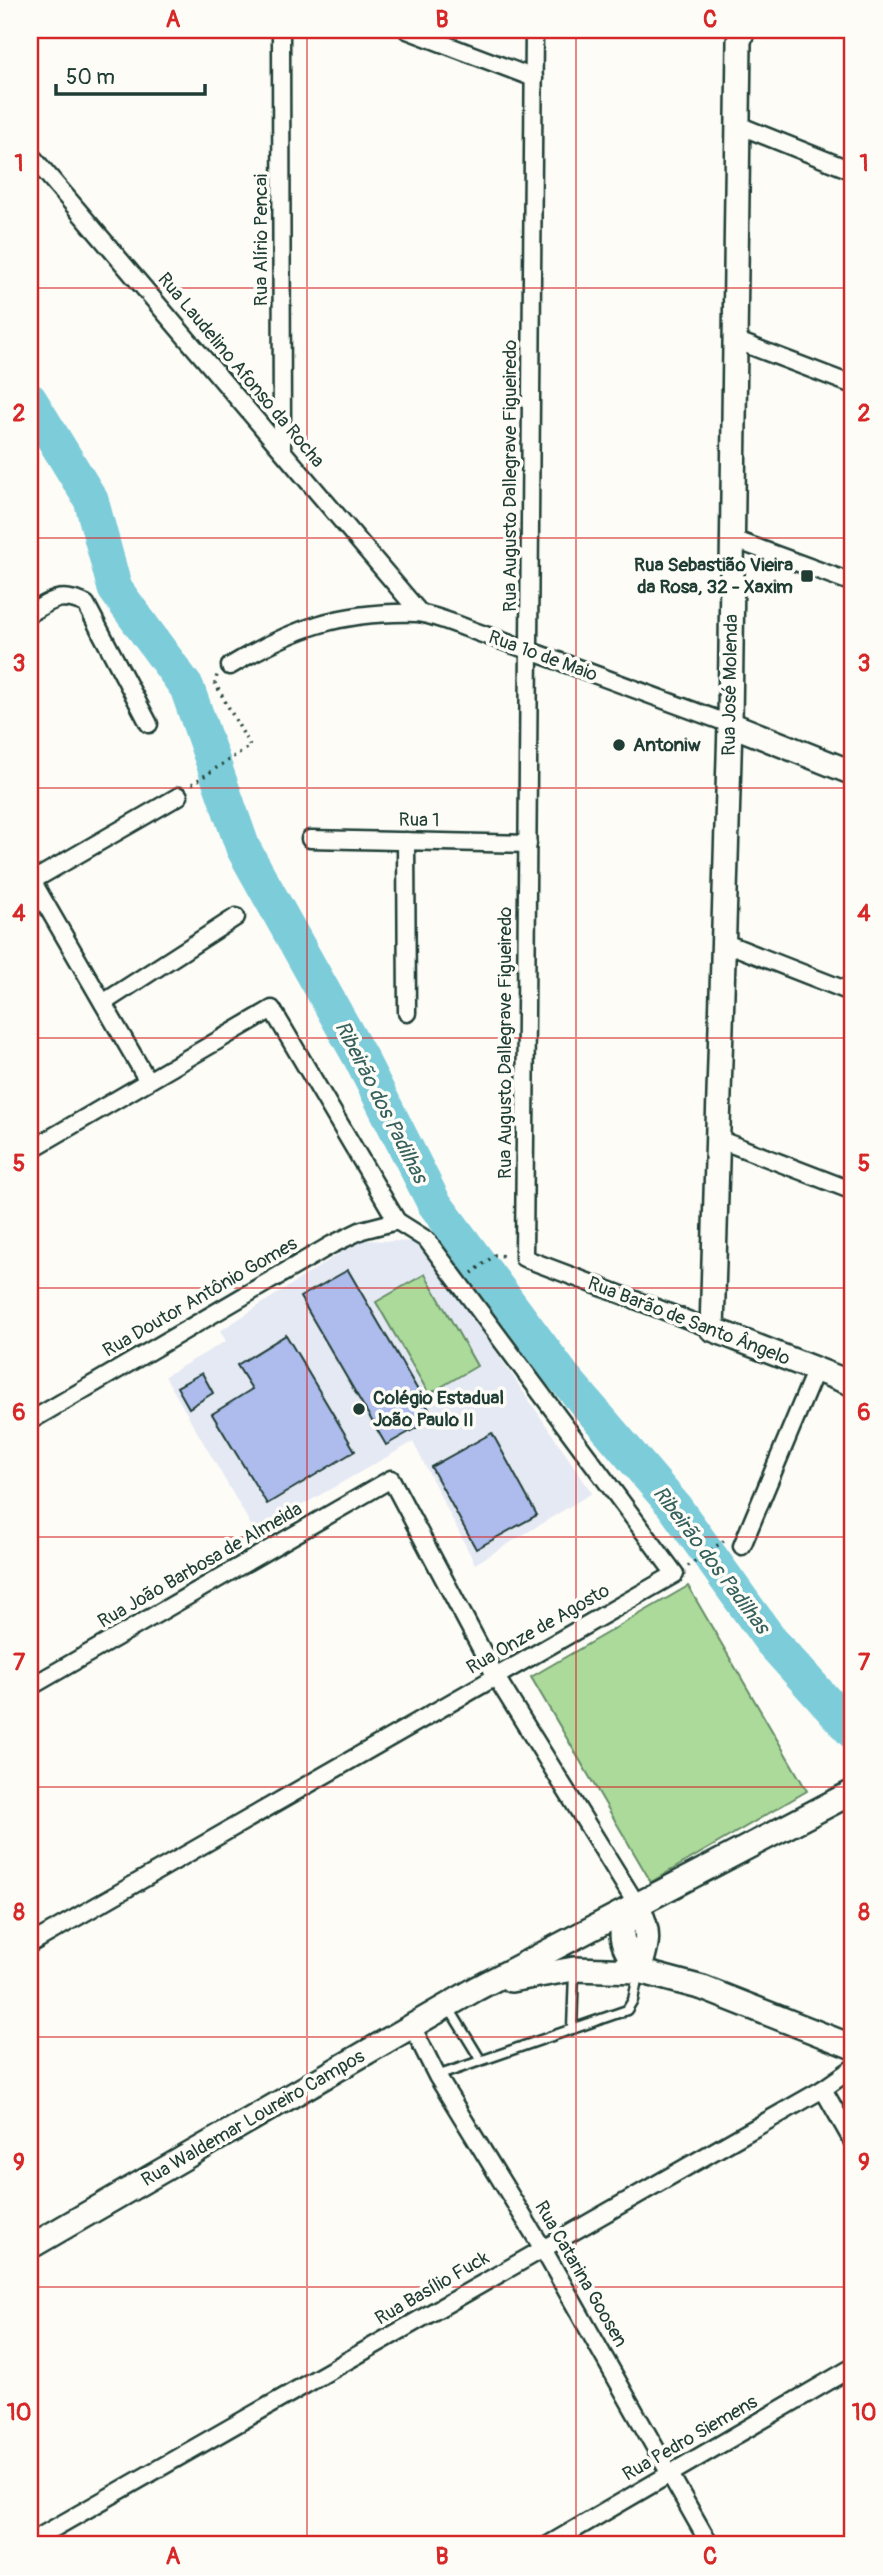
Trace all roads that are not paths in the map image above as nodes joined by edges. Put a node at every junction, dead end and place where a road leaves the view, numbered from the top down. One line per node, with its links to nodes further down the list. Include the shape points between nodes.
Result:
1 (282, 30): 11 (street, Rua Alírio Pencai)
2 (407, 30): 5 (street)
3 (534, 30): 5 (street, Rua Augusto Dallegrave Figueiredo)
4 (741, 35): 6 (street, Rua José Molenda)
5 (534, 78): 16 (street, Rua Augusto Dallegrave Figueiredo)
6 (738, 125): 8 (street); 9 (street, Rua José Molenda)
7 (30, 154): 11 (street, Rua Laudelino Afonso da Rocha)
8 (853, 171)
9 (735, 340): 10 (street); 12 (street, Rua José Molenda)
10 (853, 385)
11 (282, 450): 15 (street, Rua Laudelino Afonso da Rocha)
12 (733, 539): 13 (street); 19 (street, Rua José Molenda)
13 (853, 583)
14 (30, 613): 18 (street, via 55,598 70,597 86,604)
15 (420, 613): 16 (street, Rua 1º de Maio); 17 (street, Rua 1º de Maio, via 323,622 268,643)
16 (529, 650): 19 (street, Rua 1º de Maio); 24 (street, Rua Augusto Dallegrave Figueiredo)
17 (230, 666)
18 (149, 723)
19 (730, 724): 20 (street, Rua 1º de Maio); 27 (street, Rua José Molenda)
20 (853, 773)
21 (178, 796): 25 (street)
22 (310, 839): 23 (street, Rua 1)
23 (406, 841): 24 (street, Rua 1); 30 (street)
24 (528, 844): 36 (street, Rua Augusto Dallegrave Figueiredo)
25 (30, 880): 29 (street)
26 (236, 917): 29 (street)
27 (723, 942): 28 (street); 32 (street, Rua José Molenda)
28 (853, 993)
29 (103, 1003): 31 (street)
30 (407, 1013)
31 (148, 1081): 33 (street); 35 (street, via 272,1009)
32 (718, 1139): 34 (street); 37 (street, Rua José Molenda)
33 (30, 1150)
34 (853, 1191)
35 (397, 1221): 40 (street, Rua Doutor Antônio Gomes, via 362,1230 331,1245); 42 (street, Rua Onze de Agosto, via 426,1240 676,1574)
36 (524, 1258): 37 (street, Rua Barão de Santo Ângelo)
37 (712, 1329): 38 (street, Rua Barão de Santo Ângelo)
38 (816, 1369): 39 (street, Rua Barão de Santo Ângelo); 41 (street)
39 (853, 1384)
40 (30, 1421)
41 (737, 1541)
42 (496, 1677): 43 (street, Rua João Barbosa de Almeida, via 391,1479); 45 (street); 46 (street, Rua Onze de Agosto)
43 (30, 1687)
44 (853, 1792): 45 (street, Rua Waldemar Loureiro Campos)
45 (637, 1905): 48 (street, via 648,1929); 49 (street, Rua Waldemar Loureiro Campos)
46 (30, 1944)
47 (574, 1969): 48 (street, Rua Waldemar Loureiro Campos); 49 (street, Rua Waldemar Loureiro Campos); 52 (lane)
48 (639, 1971): 52 (lane, via 627,2010); 53 (street, Rua Waldemar Loureiro Campos, via 703,1988)
49 (476, 1989): 50 (street, Rua Waldemar Loureiro Campos)
50 (447, 2006): 51 (street, Rua Waldemar Loureiro Campos); 54 (lane)
51 (412, 2026): 56 (street, Rua Catarina Goosen); 59 (street, Rua Waldemar Loureiro Campos)
52 (572, 2029): 54 (lane)
53 (853, 2047)
54 (480, 2059): 56 (lane)
55 (853, 2068): 57 (street, Rua Basílio Fuck)
56 (438, 2076): 60 (street, Rua Catarina Goosen)
57 (823, 2089): 58 (street); 60 (street, Rua Basílio Fuck)
58 (853, 2142)
59 (30, 2247)
60 (543, 2249): 62 (street, Rua Catarina Goosen); 63 (street, Rua Basílio Fuck)
61 (853, 2367): 62 (street, Rua Pedro Siemens)
62 (670, 2474): 64 (street, Rua Pedro Siemens); 65 (street, Rua Catarina Goosen)
63 (30, 2542)
64 (548, 2545)
65 (710, 2545)

